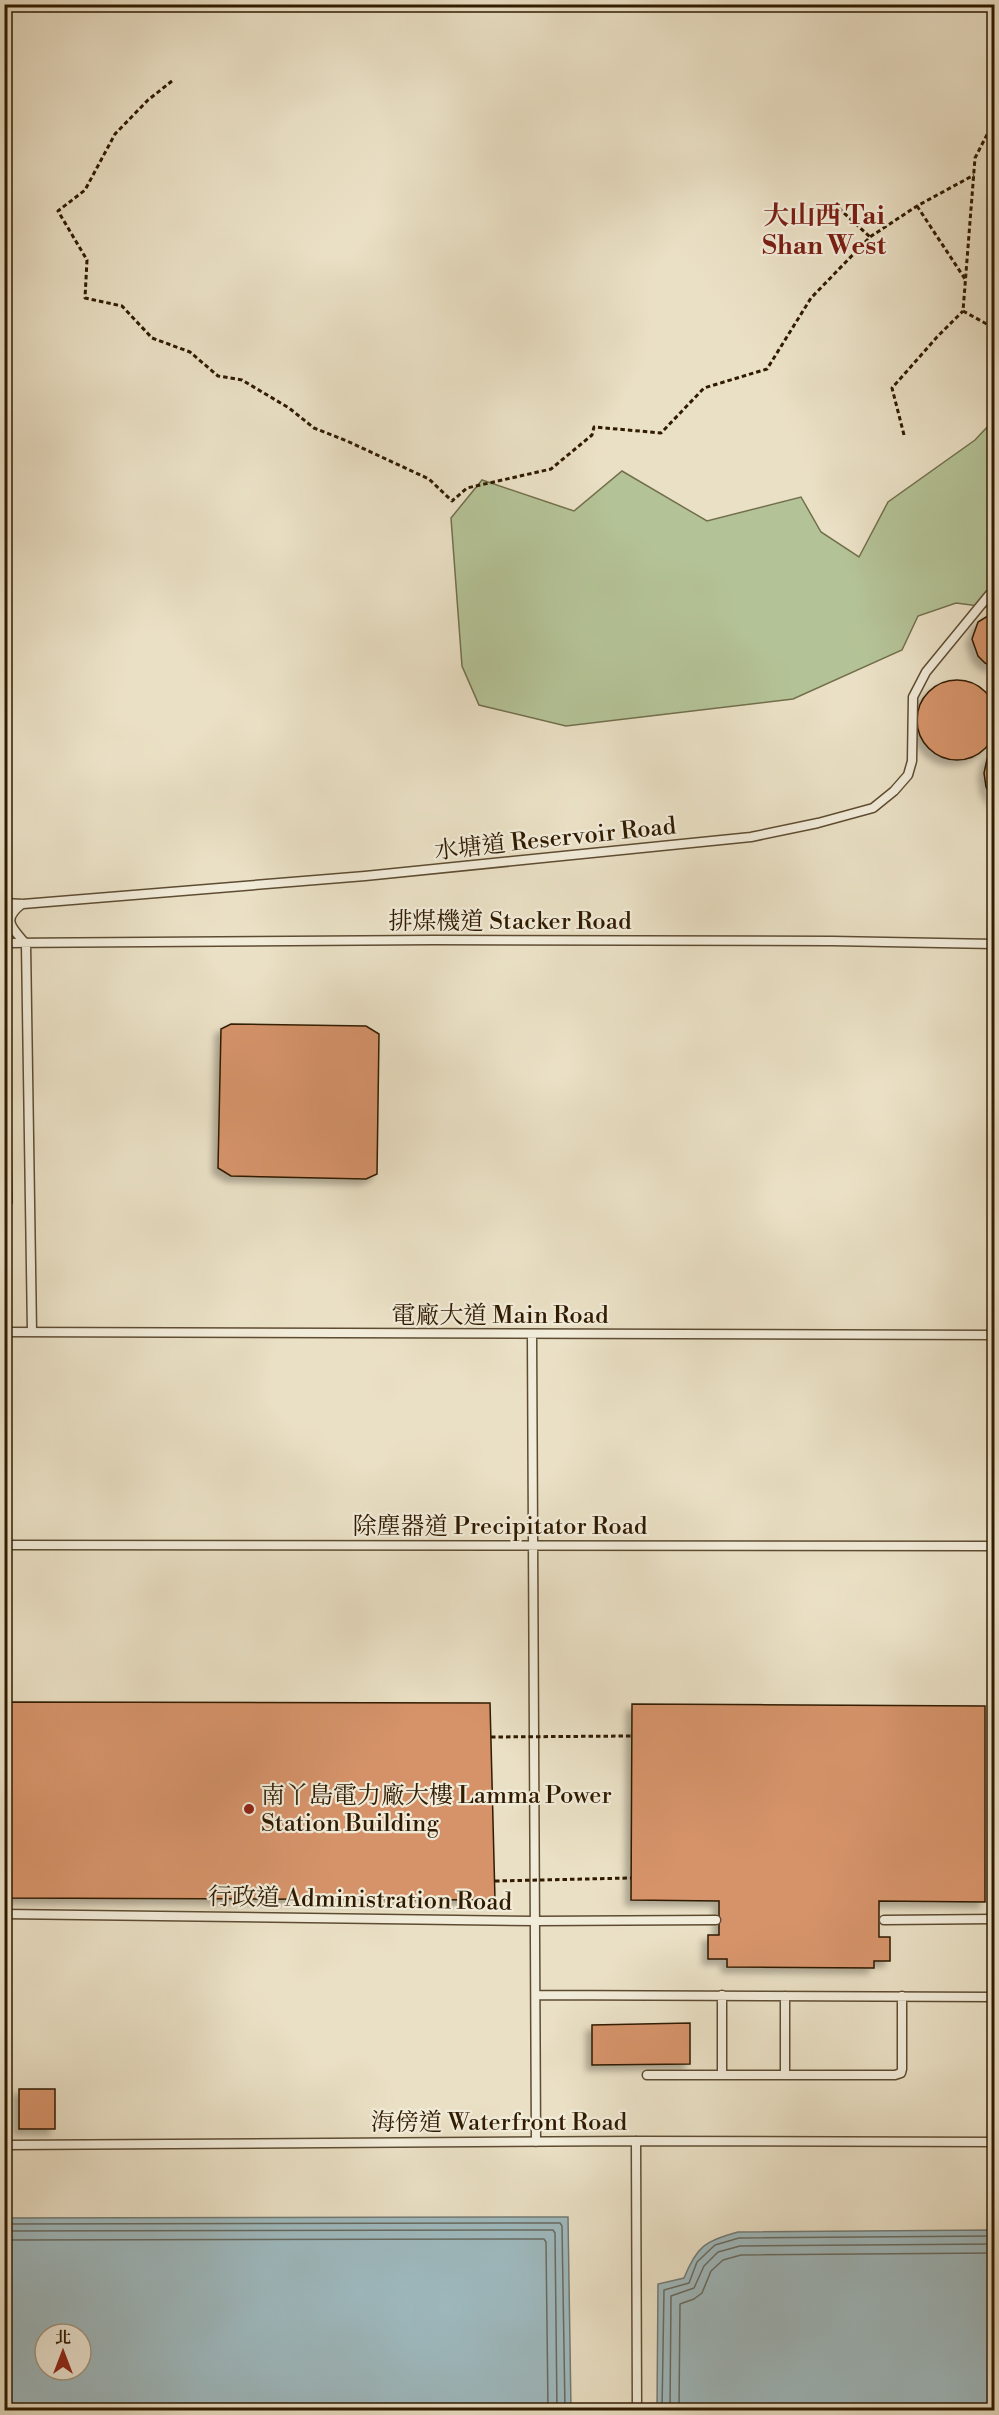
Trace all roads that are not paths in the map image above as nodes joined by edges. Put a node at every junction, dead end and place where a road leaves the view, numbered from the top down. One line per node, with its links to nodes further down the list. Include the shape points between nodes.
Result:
1 (994, 589): 3 (lane, 水塘道 Reservoir Road, via 926,672 913,697 912,761 908,775 873,808 751,837 365,876)
2 (4, 903): 3 (lane, 水塘道 Reservoir Road)
3 (23, 904): 5 (lane, via 12,911 9,920)
4 (4, 943): 5 (lane, 排煤機道 Stacker Road)
5 (26, 944): 6 (lane, 排煤機道 Stacker Road, via 446,940); 8 (lane)
6 (994, 945)
7 (4, 1332): 8 (lane, 電廠大道 Main Road)
8 (32, 1332): 9 (lane, 電廠大道 Main Road)
9 (532, 1335): 10 (lane, 電廠大道 Main Road); 12 (lane)
10 (994, 1335)
11 (4, 1545): 12 (lane, 除塵器道 Precipitator Road)
12 (533, 1546): 13 (lane, 除塵器道 Precipitator Road); 18 (lane)
13 (994, 1546)
14 (4, 1914): 18 (lane, 行政道 Administration Road)
15 (716, 1920): 18 (lane, 行政道 Administration Road)
16 (884, 1920): 17 (lane)
17 (994, 1920)
18 (536, 1921): 19 (lane)
19 (536, 1995): 20 (lane); 28 (lane)
20 (723, 1995): 21 (lane); 25 (lane)
21 (785, 1996): 22 (lane); 26 (lane)
22 (902, 1996): 23 (lane); 26 (lane, via 901,2073)
23 (994, 1997)
24 (647, 2075): 25 (lane)
25 (722, 2075): 26 (lane)
26 (785, 2075)
27 (636, 2141): 28 (lane, 海傍道 Waterfront Road); 29 (lane, 海傍道 Waterfront Road); 31 (lane)
28 (536, 2142): 30 (lane, 海傍道 Waterfront Road)
29 (994, 2142)
30 (4, 2145)
31 (637, 2410)

